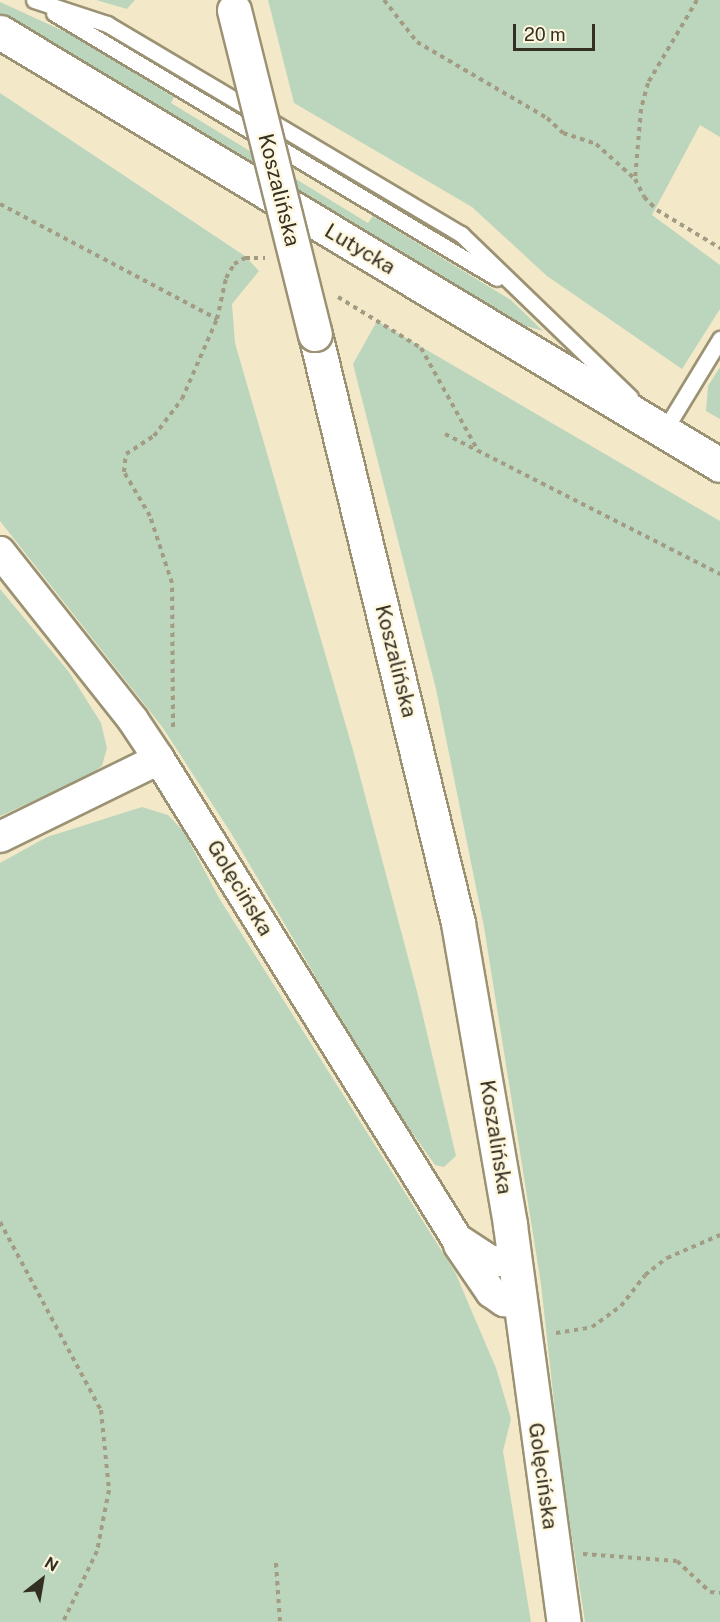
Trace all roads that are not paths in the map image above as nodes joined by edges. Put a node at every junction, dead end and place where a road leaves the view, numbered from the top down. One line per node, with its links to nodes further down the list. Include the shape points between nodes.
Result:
1 (32, 0): 5 (lane, via 107,24 460,234)
2 (233, 5): 11 (street, Koszalińska, bridge, via 458,923)
3 (0, 32): 5 (street, Lutycka)
4 (720, 339): 5 (lane)
5 (665, 432): 6 (street, Lutycka)
6 (720, 465)
7 (0, 552): 8 (street, Golęcińska, via 133,720)
8 (159, 759): 9 (street); 10 (street, Golęcińska)
9 (0, 837)
10 (457, 1239): 11 (street, Golęcińska, via 492,1262); 12 (street, Golęcińska, via 491,1292)
11 (514, 1259): 12 (street, Koszalińska)
12 (521, 1316): 13 (street, Golęcińska)
13 (564, 1622)

